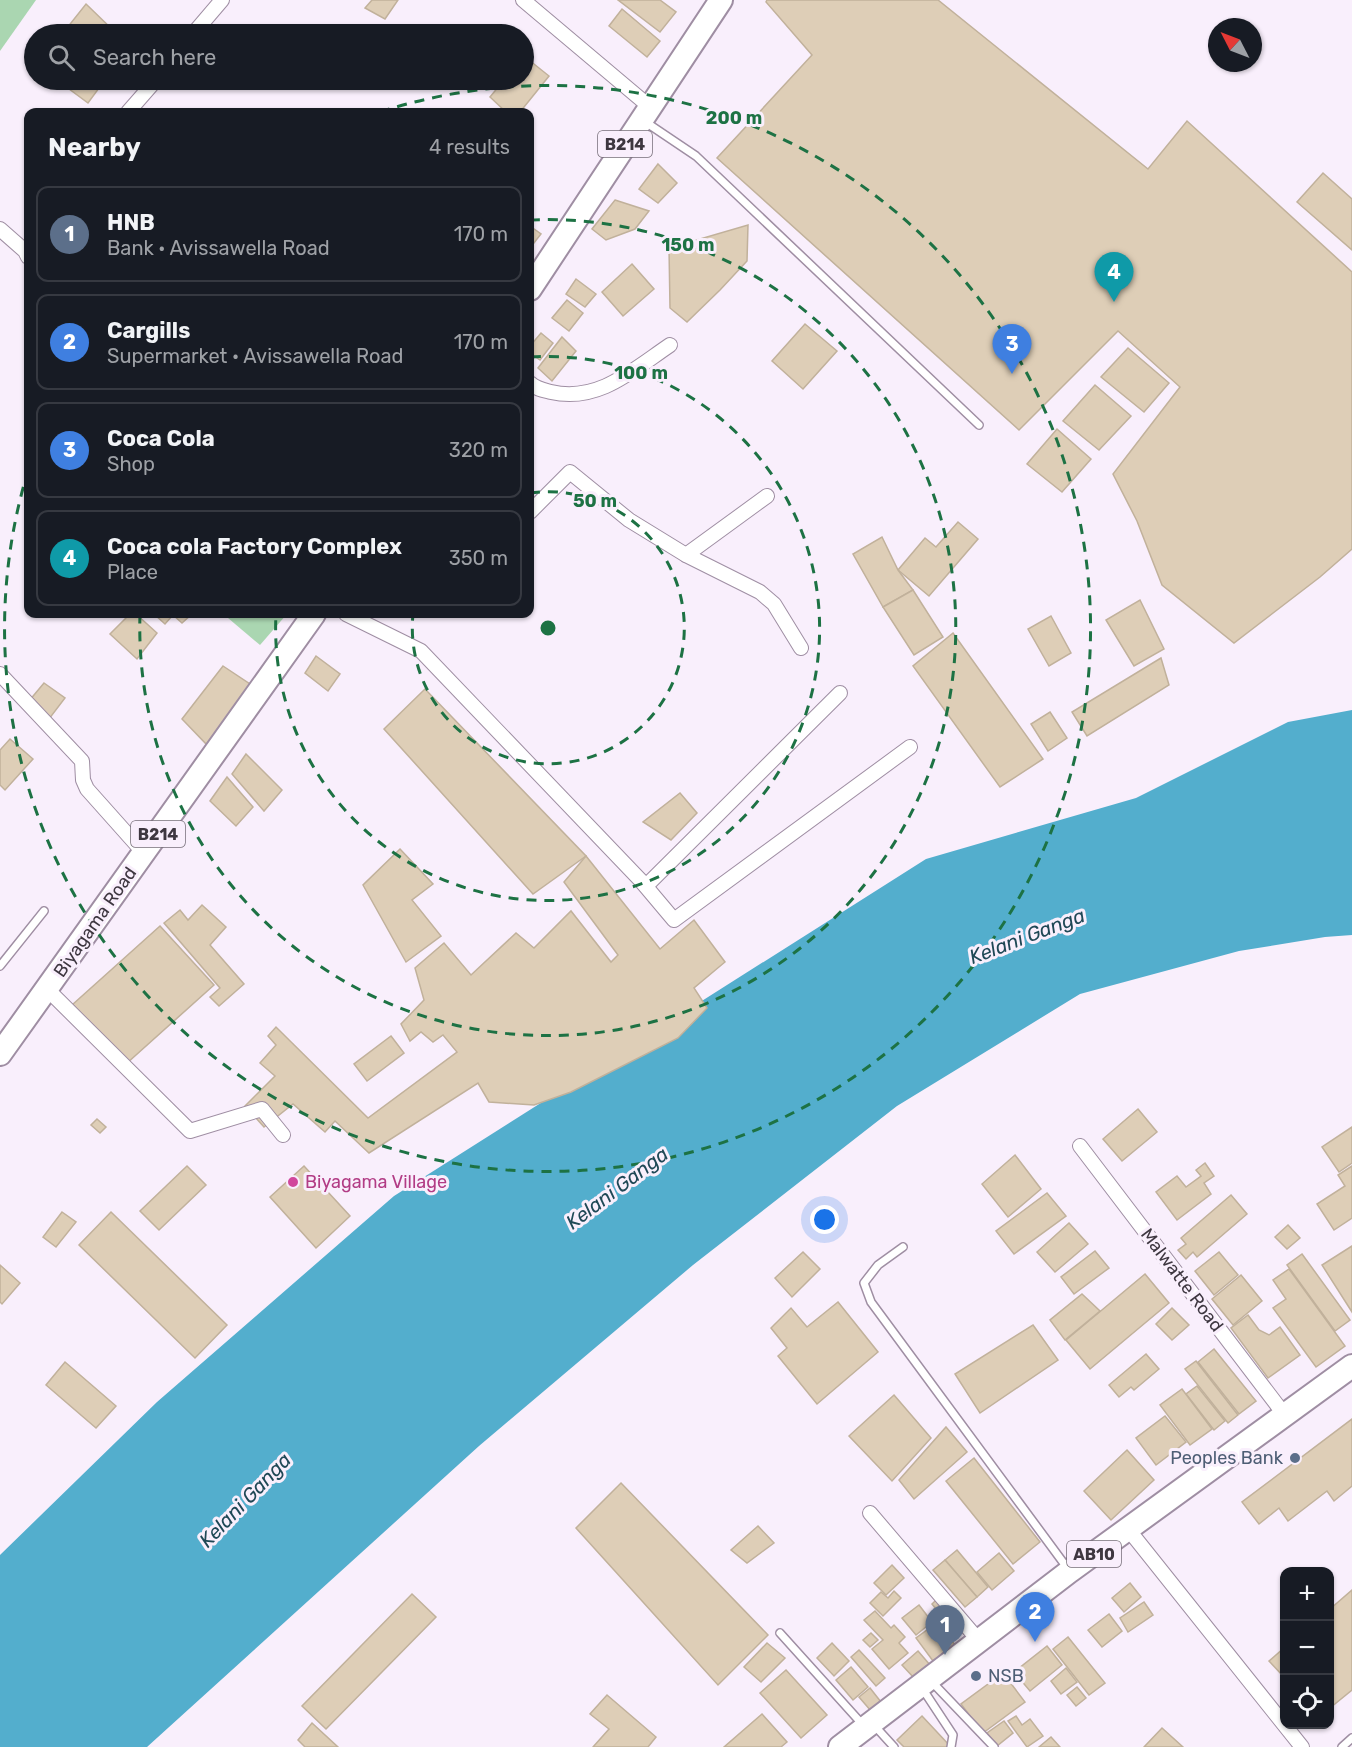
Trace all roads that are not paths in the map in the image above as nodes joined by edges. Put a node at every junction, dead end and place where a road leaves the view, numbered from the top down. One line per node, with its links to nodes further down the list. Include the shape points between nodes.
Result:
1 (222, 0): 4 (street)
2 (524, 0): 7 (street)
3 (721, 0): 7 (main road, B214)
4 (202, 24)
5 (147, 90): 6 (street)
6 (132, 108)
7 (646, 113): 10 (main road, B214); 13 (lane)
8 (0, 229): 9 (street)
9 (24, 249)
10 (534, 283)
11 (670, 345): 12 (street, via 605,388 567,395)
12 (534, 386)
13 (979, 425)
14 (767, 496): 16 (street)
15 (534, 508): 16 (street, via 570,472 629,520)
16 (686, 555): 19 (street, via 760,592 774,604)
17 (309, 618): 23 (main road, Biyagama Road / B214)
18 (354, 618): 24 (street, via 421,651)
19 (801, 648)
20 (0, 674): 23 (street, via 82,761 87,789)
21 (840, 693): 24 (street, via 646,886)
22 (910, 747): 24 (street, via 674,920)
23 (144, 853): 27 (main road, Biyagama Road / B214)
24 (642, 882)
25 (44, 910): 26 (lane)
26 (0, 966)
27 (47, 989): 28 (main road, Biyagama Road / B214); 29 (street, via 190,1131 262,1109)
28 (0, 1054)
29 (283, 1135)
30 (1080, 1146): 33 (street, Malwatte Road)
31 (903, 1247): 36 (lane, via 878,1265 864,1282 871,1302)
32 (1352, 1365): 33 (main road, AB10)
33 (1284, 1414): 35 (main road, AB10)
34 (870, 1513): 38 (street)
35 (1128, 1529): 36 (main road, AB10); 46 (street)
36 (1070, 1571): 38 (main road, AB10)
37 (780, 1633): 40 (lane)
38 (980, 1642): 39 (main road, AB10)
39 (925, 1683): 40 (main road, AB10); 42 (lane, via 954,1735); 45 (lane)
40 (868, 1725): 43 (main road, AB10); 44 (lane)
41 (1352, 1738): 47 (lane)
42 (951, 1746)
43 (840, 1747)
44 (894, 1747)
45 (994, 1747)
46 (1302, 1747)
47 (1342, 1747)

